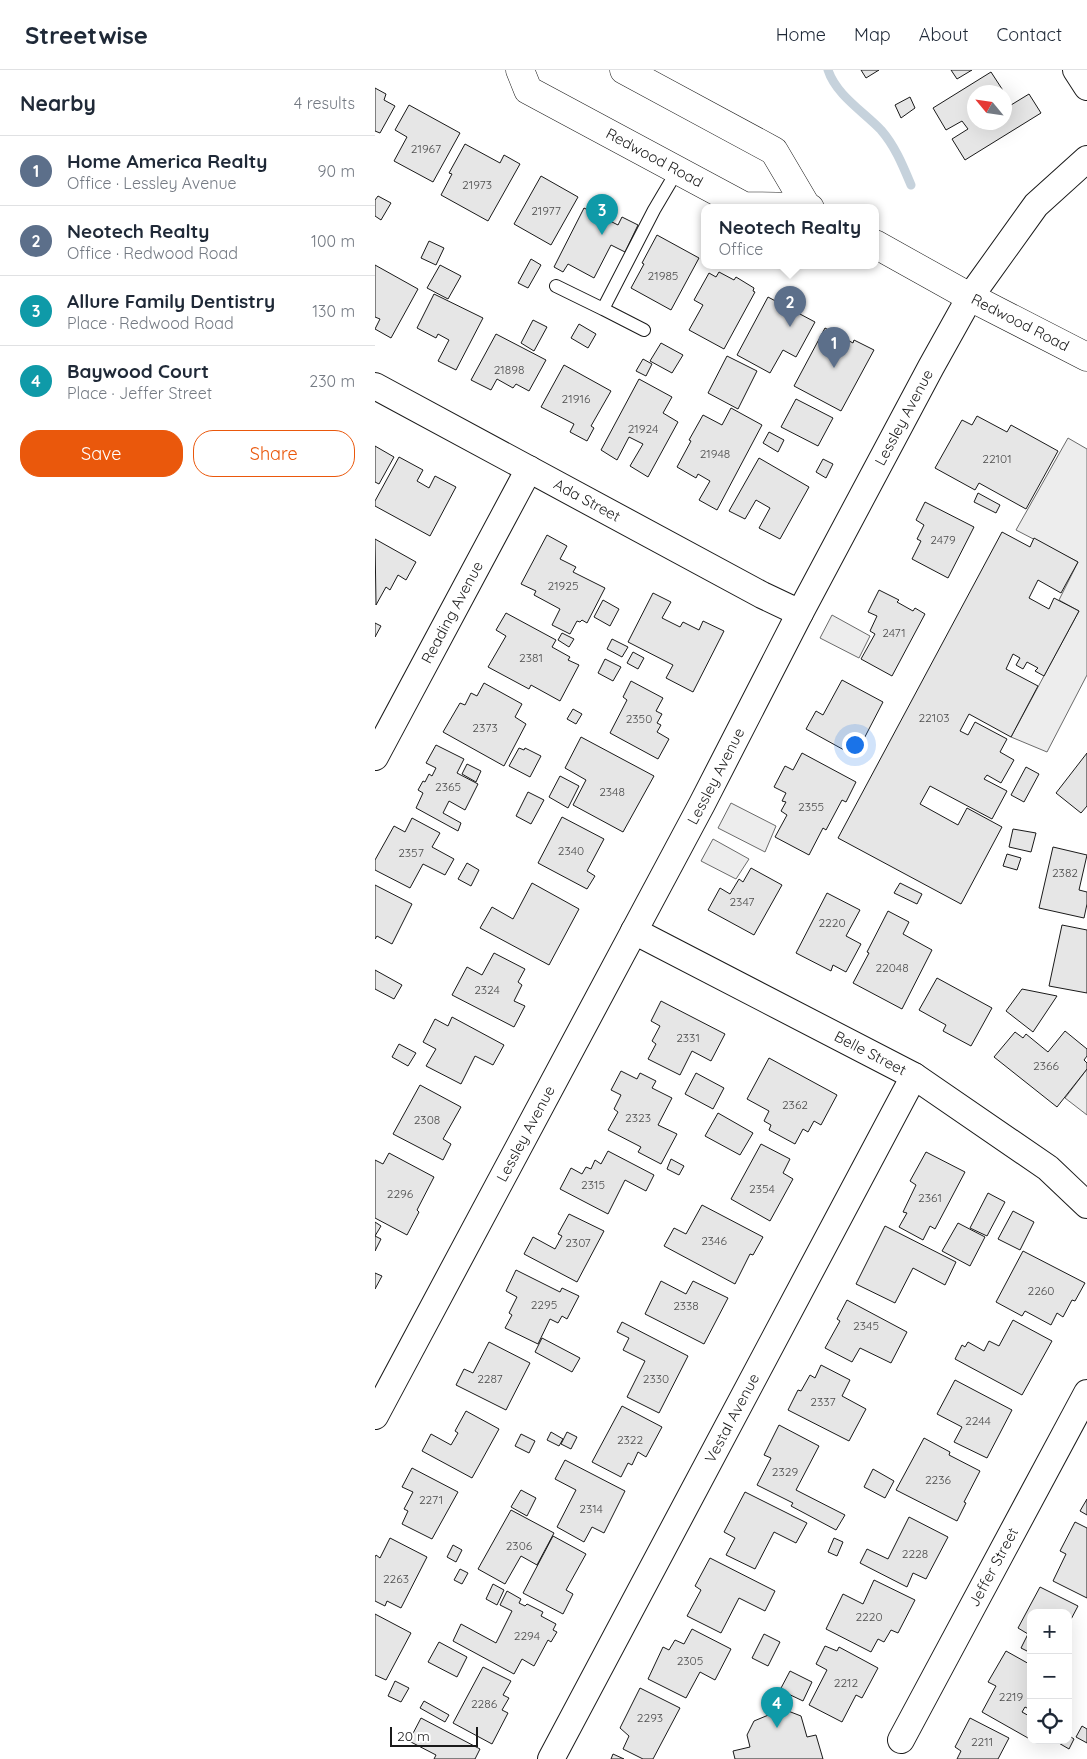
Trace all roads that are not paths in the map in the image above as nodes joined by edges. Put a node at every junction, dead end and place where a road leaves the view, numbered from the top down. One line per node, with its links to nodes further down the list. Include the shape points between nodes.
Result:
1 (519, 70): 6 (main road, Redwood Road, via 528,90)
2 (624, 70): 8 (main road, Redwood Road, via 774,151)
3 (1076, 70): 4 (street)
4 (1087, 87)
5 (1087, 159): 11 (street, Lessley Avenue, via 1036,205)
6 (677, 171): 7 (main road, Redwood Road); 12 (lane)
7 (740, 204)
8 (807, 204)
9 (879, 246): 11 (main road, Redwood Road)
10 (556, 286): 12 (lane)
11 (970, 296): 14 (main road, Redwood Road); 17 (street, Lessley Avenue)
12 (603, 309): 13 (lane)
13 (644, 330)
14 (1087, 357)
15 (375, 386): 16 (street, Ada Street)
16 (529, 469): 17 (street, Ada Street); 18 (street, Reading Avenue)
17 (800, 613): 19 (street, Lessley Avenue)
18 (375, 757)
19 (634, 931): 20 (street, Belle Street); 23 (street, Lessley Avenue)
20 (913, 1076): 21 (street, Belle Street, via 1048,1168); 25 (street, Vestal Avenue)
21 (1087, 1205)
22 (1087, 1393): 24 (street, Jeffer Street)
23 (375, 1416)
24 (901, 1740)
25 (551, 1759)

